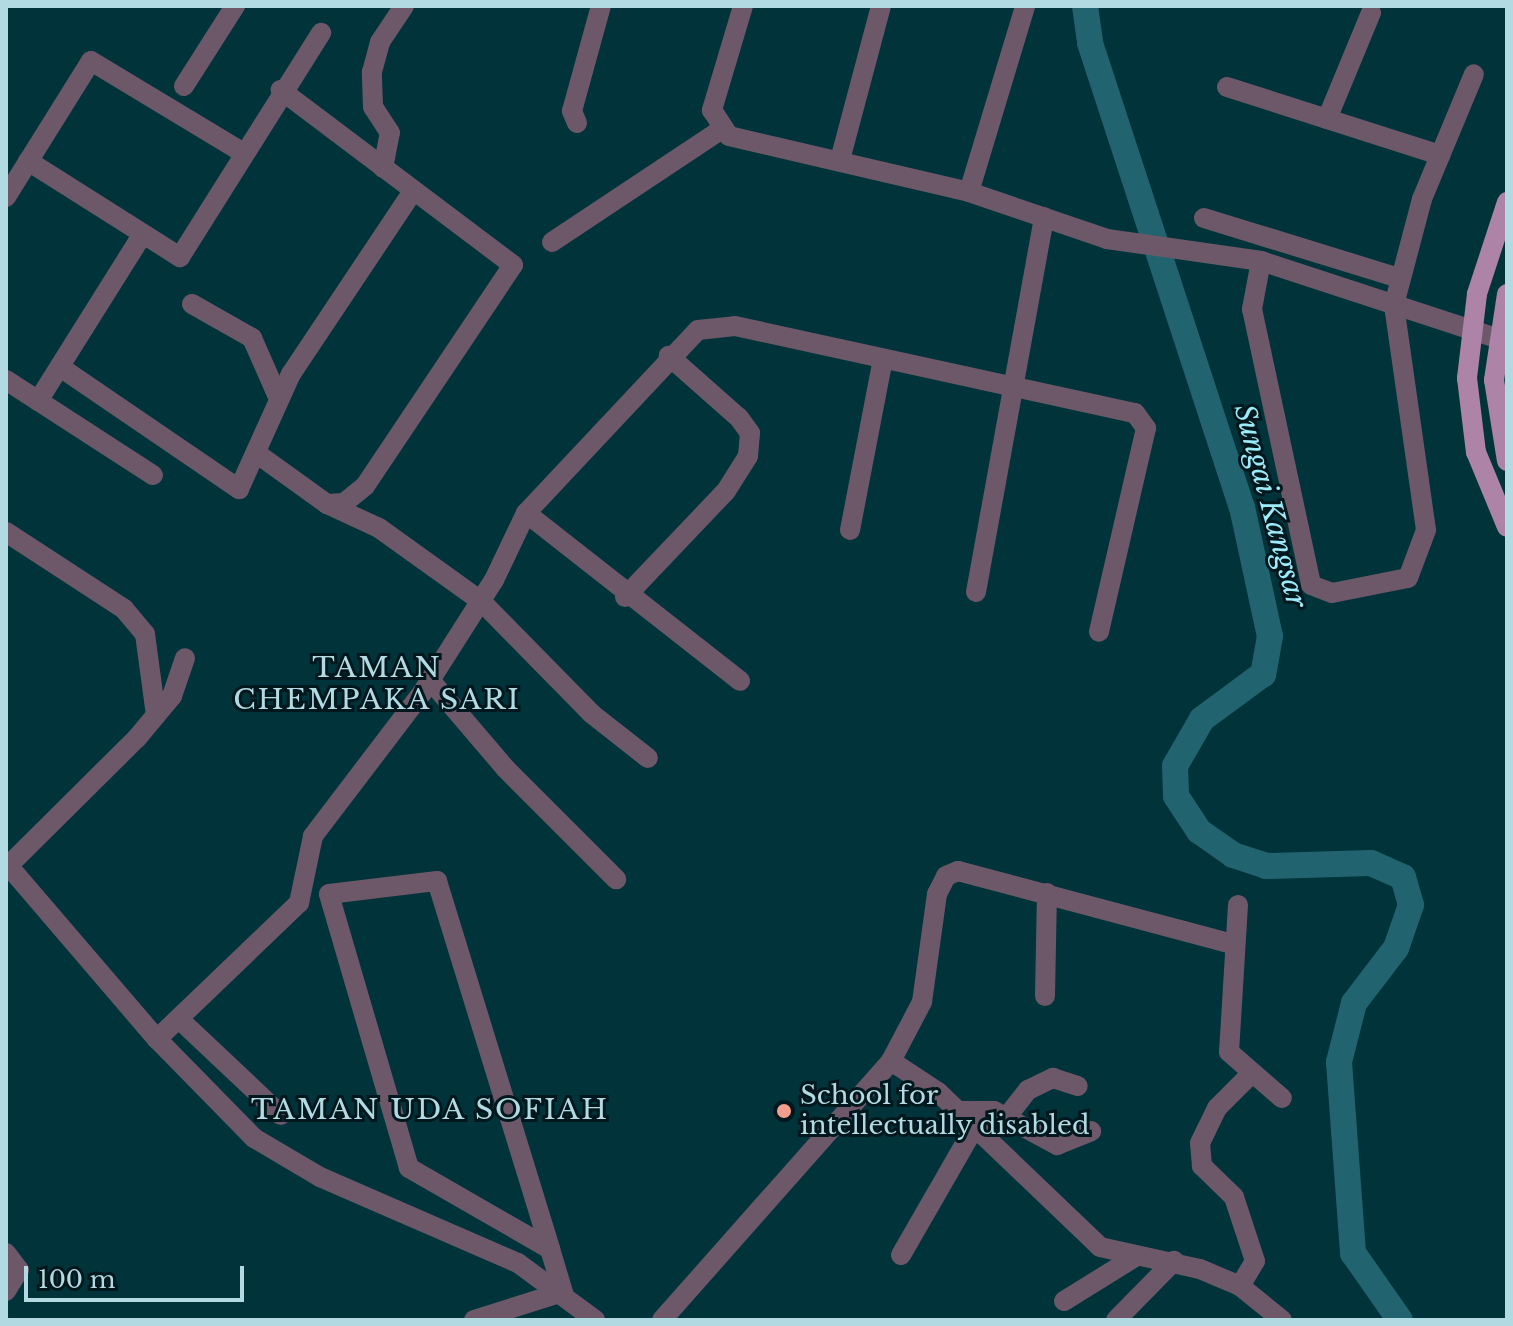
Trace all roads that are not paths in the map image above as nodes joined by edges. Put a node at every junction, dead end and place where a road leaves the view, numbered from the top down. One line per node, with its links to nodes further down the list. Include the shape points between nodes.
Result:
1 (235, 6): 10 (street)
2 (404, 6): 20 (street, via 380,42 372,72 373,107 390,133)
3 (601, 6): 14 (street, via 572,111)
4 (743, 6): 15 (street, via 712,110)
5 (881, 6): 18 (street)
6 (1025, 6): 22 (street)
7 (1371, 13): 13 (street)
8 (321, 33): 12 (street)
9 (1474, 74): 17 (street)
10 (184, 86)
11 (1227, 87): 13 (street)
12 (281, 90): 16 (street); 20 (street)
13 (1327, 119): 17 (street)
14 (577, 123)
15 (719, 131): 18 (street); 28 (street)
16 (242, 152): 19 (street, via 91,61); 27 (street, via 180,257)
17 (1440, 155): 30 (street)
18 (840, 160): 22 (street)
19 (28, 161): 23 (street); 27 (street)
20 (383, 168): 21 (street)
21 (413, 191): 41 (street); 46 (street, via 513,265 365,486 344,503)
22 (969, 192): 25 (street)
23 (6, 197)
24 (1507, 202): 34 (main road)
25 (1044, 217): 29 (street, via 1107,239); 40 (street)
26 (1204, 218): 30 (street)
27 (141, 237): 38 (street)
28 (552, 242)
29 (1261, 261): 33 (street); 33 (street, via 1252,309 1305,564 1311,585 1323,592 1408,578 1421,556 1424,510)
30 (1399, 278): 33 (street)
31 (1507, 294): 35 (main road)
32 (192, 304): 41 (street, via 252,338)
33 (1394, 305): 34 (street)
34 (1473, 331): 35 (street); 48 (main road, via 1467,378 1476,452)
35 (1499, 339): 44 (main road, via 1494,380)
36 (669, 356): 37 (street, via 698,330 735,326); 47 (street); 52 (street, via 739,418 750,433 748,456 726,491)
37 (883, 359): 40 (street); 49 (street)
38 (60, 367): 42 (street); 43 (street, via 239,489)
39 (6, 380): 42 (street)
40 (1010, 385): 51 (street); 54 (street, via 1114,406 1144,419)
41 (278, 397): 43 (street)
42 (38, 401): 45 (street)
43 (259, 455): 46 (street)
44 (1507, 461)
45 (153, 475)
46 (327, 504): 53 (street, via 379,528)
47 (526, 513): 52 (street); 53 (street)
48 (1507, 527)
49 (850, 530)
50 (6, 532): 58 (street, via 124,609 145,634)
51 (976, 592)
52 (625, 597): 57 (street)
53 (481, 601): 56 (street); 59 (street, via 592,714)
54 (1099, 632)
55 (185, 658): 58 (street)
56 (430, 680): 61 (street, via 506,769); 66 (street, via 313,836 299,903)
57 (740, 681)
58 (156, 715): 60 (street)
59 (648, 758)
60 (7, 865): 67 (street)
61 (616, 879)
62 (1047, 893): 64 (street); 65 (street); 68 (street, via 958,871 946,876 937,894 922,1002)
63 (1238, 905): 64 (street)
64 (1233, 944): 69 (street, via 1229,1049)
65 (1045, 996)
66 (179, 1019): 67 (street); 73 (street)
67 (157, 1039): 84 (street, via 232,1119 279,1154 479,1243)
68 (891, 1061): 72 (street); 88 (street)
69 (1252, 1073): 71 (street); 82 (street, via 1217,1108 1200,1143 1202,1166 1234,1197 1255,1261)
70 (1078, 1086): 74 (street, via 1053,1078 1028,1090)
71 (1282, 1098)
72 (955, 1111): 74 (street); 75 (street)
73 (281, 1115)
74 (1006, 1118): 76 (street, via 1057,1145)
75 (973, 1130): 79 (street); 80 (street, via 1100,1247)
76 (1091, 1131)
77 (550, 1249): 77 (street, via 437,881 329,894 409,1168); 84 (street)
78 (6, 1253): 83 (street, via 19,1275)
79 (901, 1255)
80 (1135, 1257): 81 (street); 85 (street)
81 (1174, 1261): 82 (street); 89 (street)
82 (1240, 1286): 90 (street)
83 (6, 1291)
84 (563, 1292): 86 (street); 87 (street)
85 (1064, 1301)
86 (474, 1320)
87 (595, 1320)
88 (662, 1320)
89 (1116, 1320)
90 (1282, 1320)

